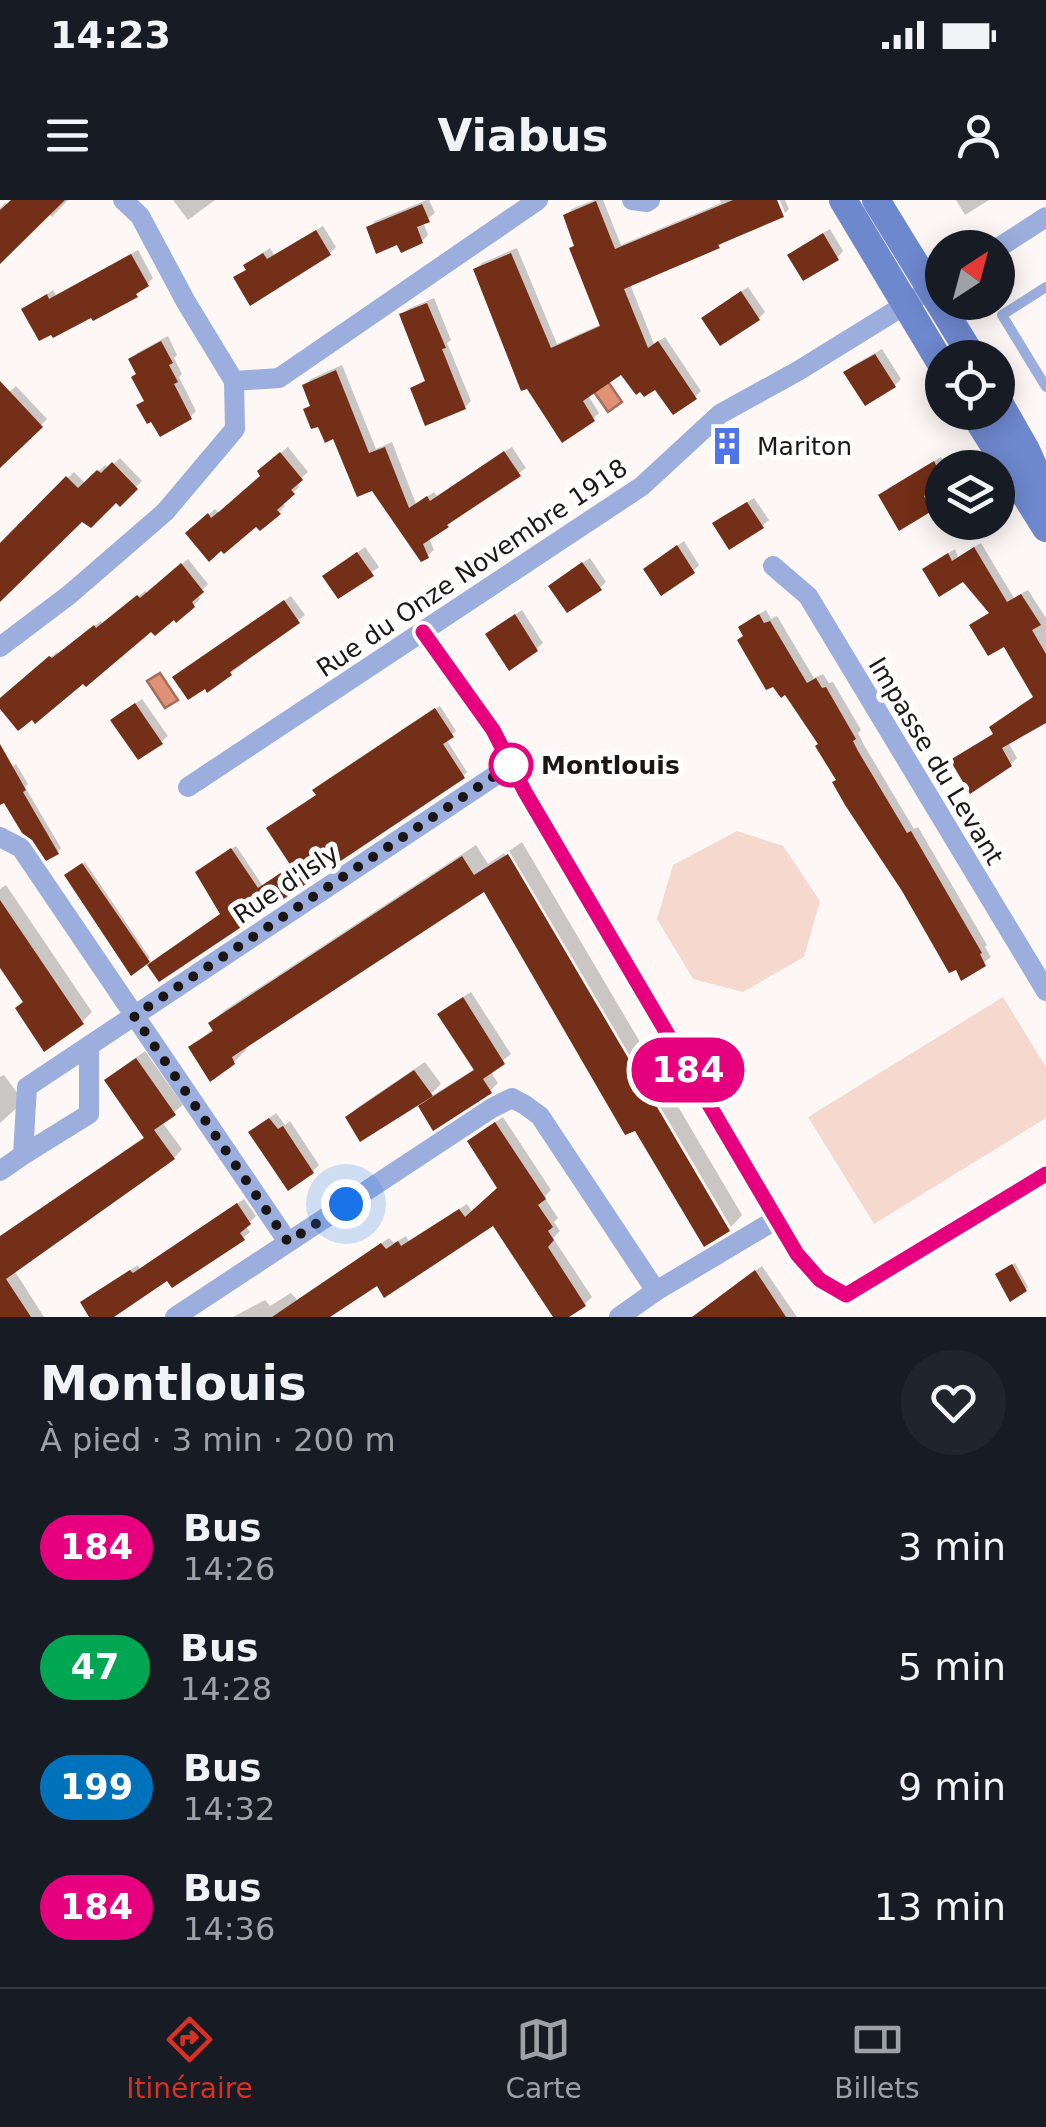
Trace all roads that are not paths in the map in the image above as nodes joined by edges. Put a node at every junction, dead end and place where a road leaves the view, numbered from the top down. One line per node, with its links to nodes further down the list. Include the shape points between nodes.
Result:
1 (123, 200): 16 (street, via 140,216)
2 (538, 200): 16 (street, via 279,378)
3 (632, 200): 4 (street)
4 (650, 200)
5 (844, 200): 14 (main road)
6 (858, 200): 11 (street, via 899,264)
7 (876, 200): 10 (main road)
8 (1046, 217): 9 (street)
9 (1015, 237)
10 (925, 268)
11 (925, 280)
12 (1046, 287): 17 (lane, via 1002,315)
13 (925, 293): 14 (street, Rue du Onze Novembre 1918)
14 (906, 305): 15 (main road); 23 (street, Rue du Onze Novembre 1918, via 720,414 642,486)
15 (927, 340)
16 (234, 381): 24 (street, via 235,430 164,512)
17 (1046, 387)
18 (983, 430): 21 (main road)
19 (1015, 430): 20 (main road)
20 (1046, 494)
21 (1046, 528)
22 (773, 566): 28 (street, Impasse du Levant, via 808,596)
23 (423, 632): 25 (street); 26 (street, Rue du Onze Novembre 1918)
24 (0, 647)
25 (511, 764): 29 (street, Rue d'Isly); 34 (street)
26 (188, 787)
27 (0, 837): 29 (street, via 21,848)
28 (1046, 991)
29 (134, 1016): 30 (street, Rue d'Isly); 35 (street)
30 (89, 1046): 31 (street, Rue d'Isly, via 27,1087); 31 (street, via 89,1114)
31 (23, 1156): 32 (street)
32 (0, 1171)
33 (1046, 1174): 34 (street, via 846,1295 820,1280)
34 (776, 1220): 36 (street)
35 (288, 1242): 36 (street, via 512,1098 540,1116); 37 (street)
36 (656, 1291): 38 (street)
37 (174, 1317)
38 (619, 1317)

